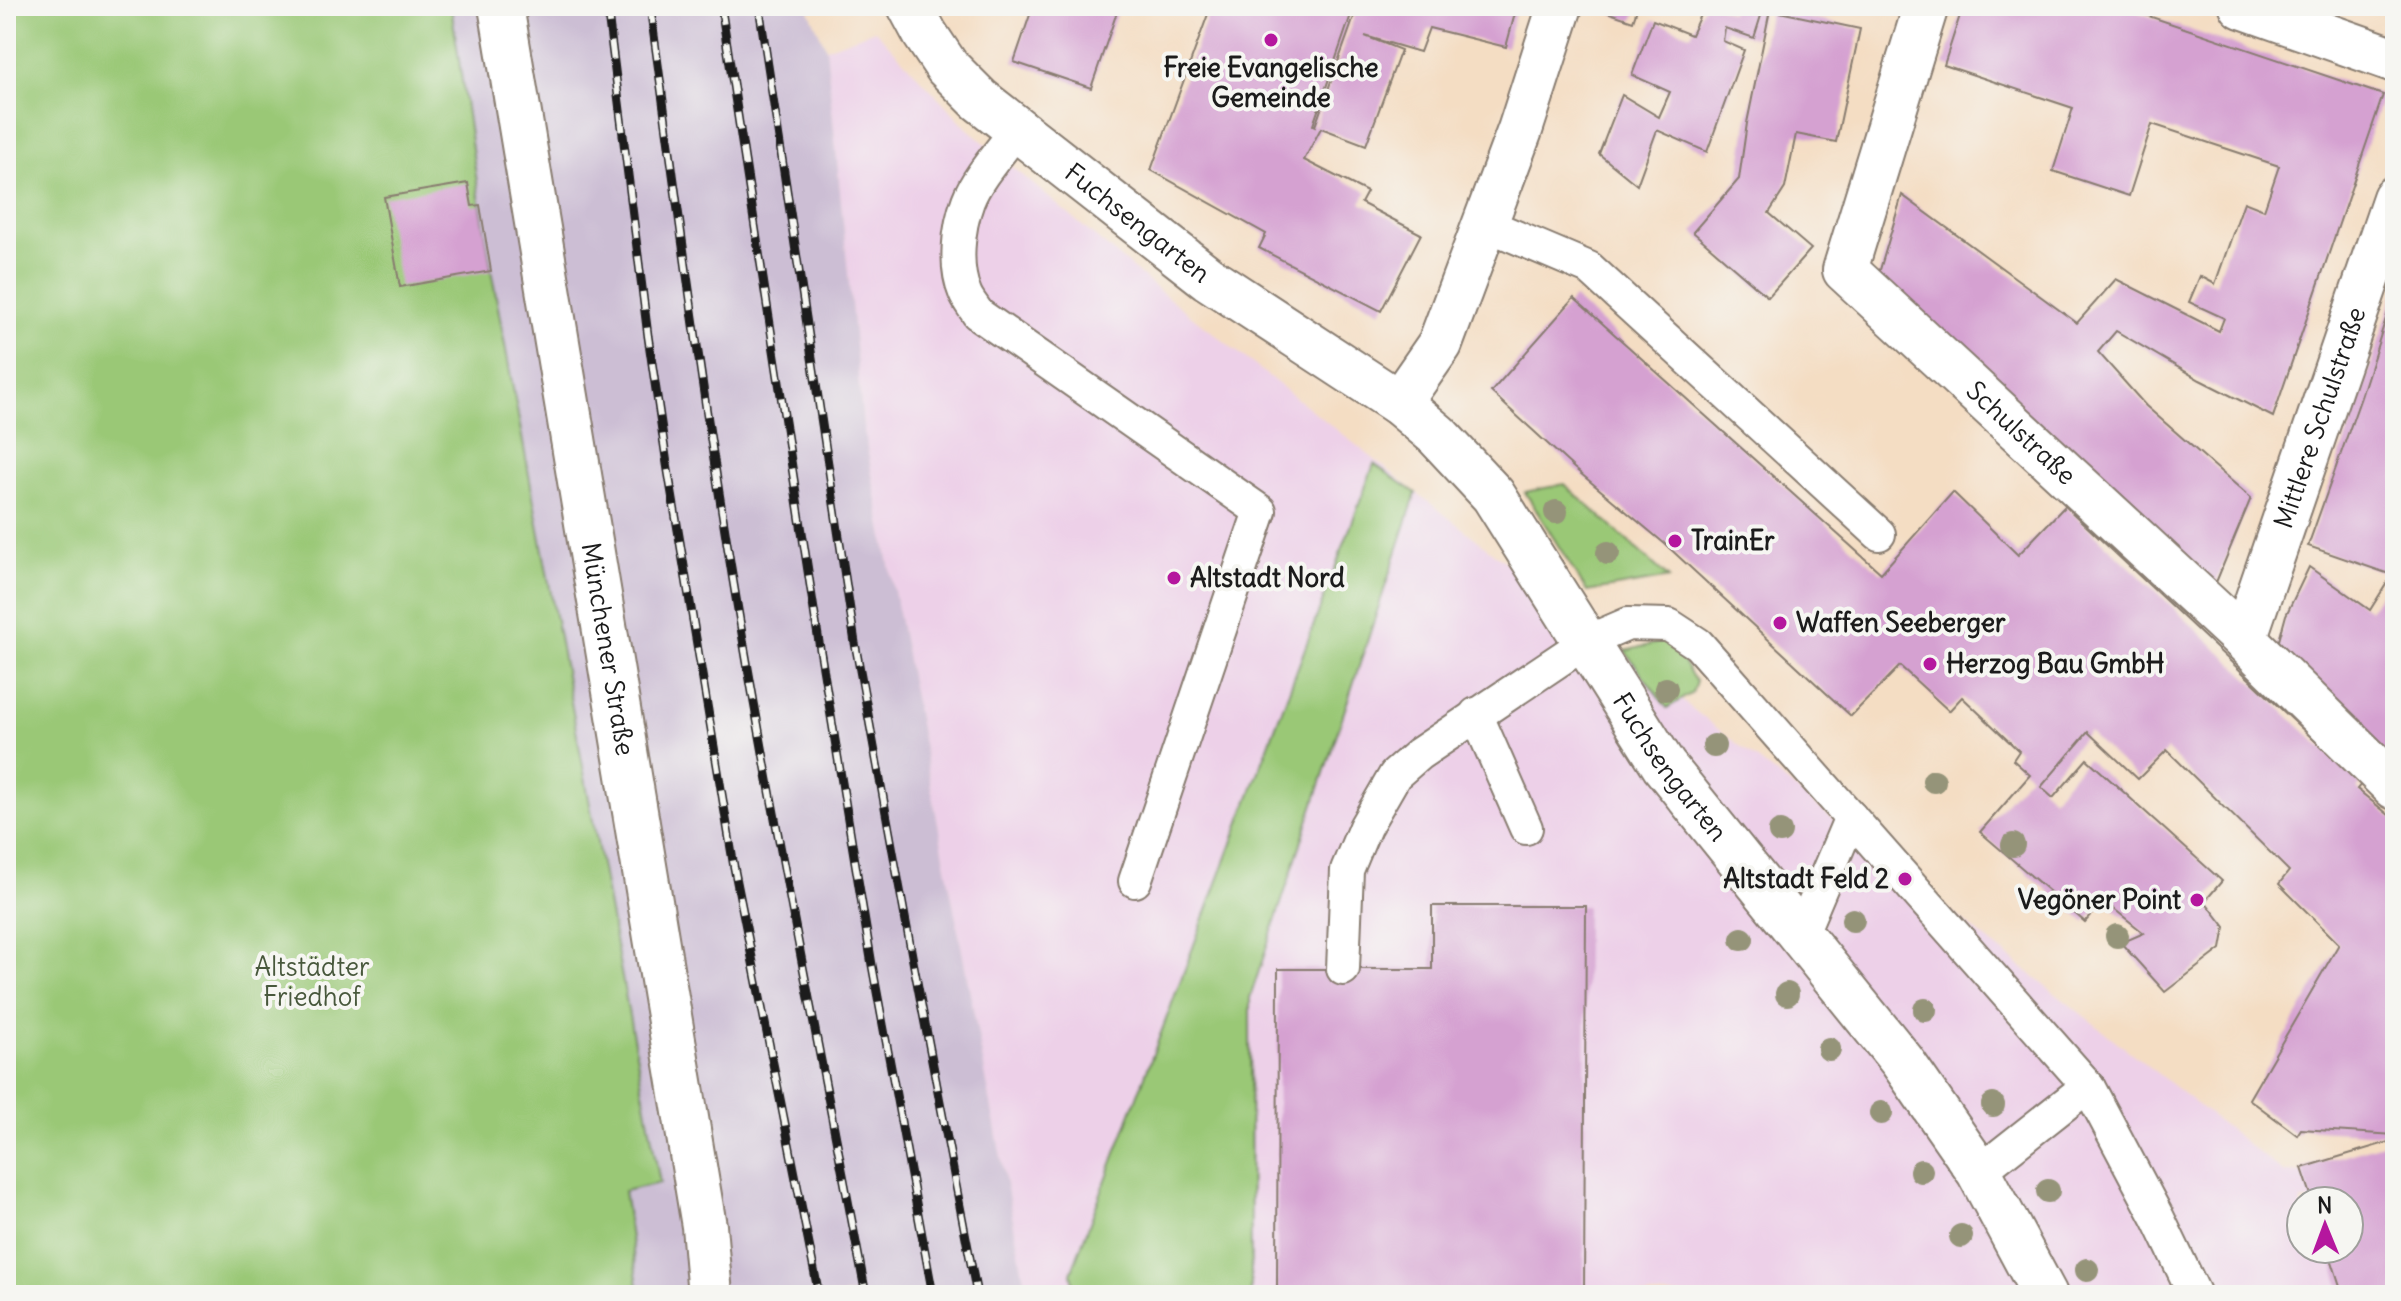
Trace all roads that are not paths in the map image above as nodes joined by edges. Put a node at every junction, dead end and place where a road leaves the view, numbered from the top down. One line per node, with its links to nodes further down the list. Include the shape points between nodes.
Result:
1 (501, 6): 23 (street, Münchener Straße, via 704,1226)
2 (910, 6): 7 (street, Fuchsengarten, via 947,67)
3 (1560, 6): 9 (street)
4 (1926, 6): 12 (street, Schulstraße, via 1845,270)
5 (2242, 6): 6 (street)
6 (2395, 60)
7 (1017, 129): 10 (street, Fuchsengarten, via 1208,278); 18 (lane, via 969,199 962,224 960,276 978,314 1260,511)
8 (2395, 198): 12 (street, Mittlere Schulstraße)
9 (1485, 224): 10 (street, via 1440,344); 11 (lane, via 1589,268)
10 (1399, 403): 13 (street, Fuchsengarten, via 1493,495)
11 (1879, 534)
12 (2244, 639): 15 (street, Schulstraße)
13 (1586, 642): 14 (lane); 16 (lane, via 1628,624 1669,625 1698,644); 19 (street, Fuchsengarten, via 1664,766)
14 (1476, 714): 17 (lane); 20 (lane, via 1395,775 1365,827 1347,870)
15 (2395, 787)
16 (1851, 817): 19 (lane); 21 (lane)
17 (1526, 828)
18 (1135, 881)
19 (1801, 935): 22 (street, Fuchsengarten, via 1902,1061)
20 (1343, 969)
21 (2088, 1086): 22 (lane); 25 (lane)
22 (1979, 1172): 24 (street, Fuchsengarten)
23 (710, 1295)
24 (2045, 1295)
25 (2195, 1295)

